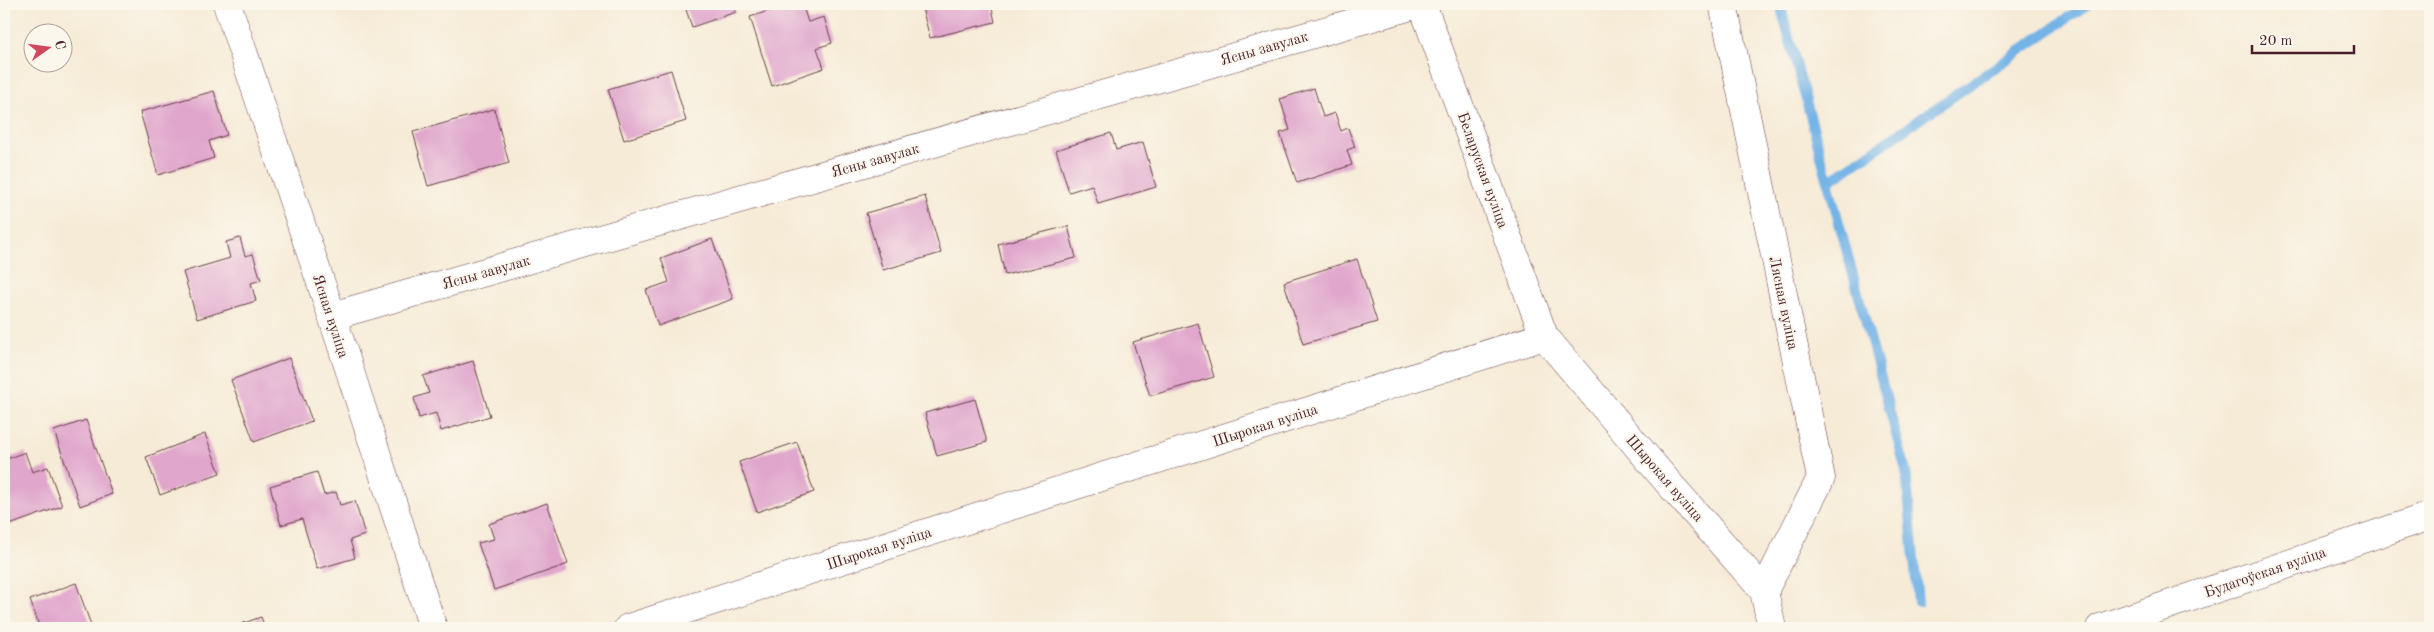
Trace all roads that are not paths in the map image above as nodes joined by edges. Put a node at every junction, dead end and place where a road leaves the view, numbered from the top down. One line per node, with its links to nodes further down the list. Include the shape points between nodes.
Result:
1 (227, 4): 4 (street, Ясная вуліца)
2 (1420, 4): 4 (street, Ясны завулак); 5 (street, Беларуская вуліца)
3 (1723, 4): 7 (street, Лясная вуліца, via 1821,478)
4 (332, 316): 8 (street, Ясная вуліца)
5 (1544, 336): 7 (street, Шырокая вуліца); 9 (street, Шырокая вуліца)
6 (2430, 516): 11 (street, Будагоўская вуліца)
7 (1764, 591): 10 (street, Шырокая вуліца)
8 (433, 628)
9 (628, 628)
10 (1772, 628)
11 (2100, 628)

